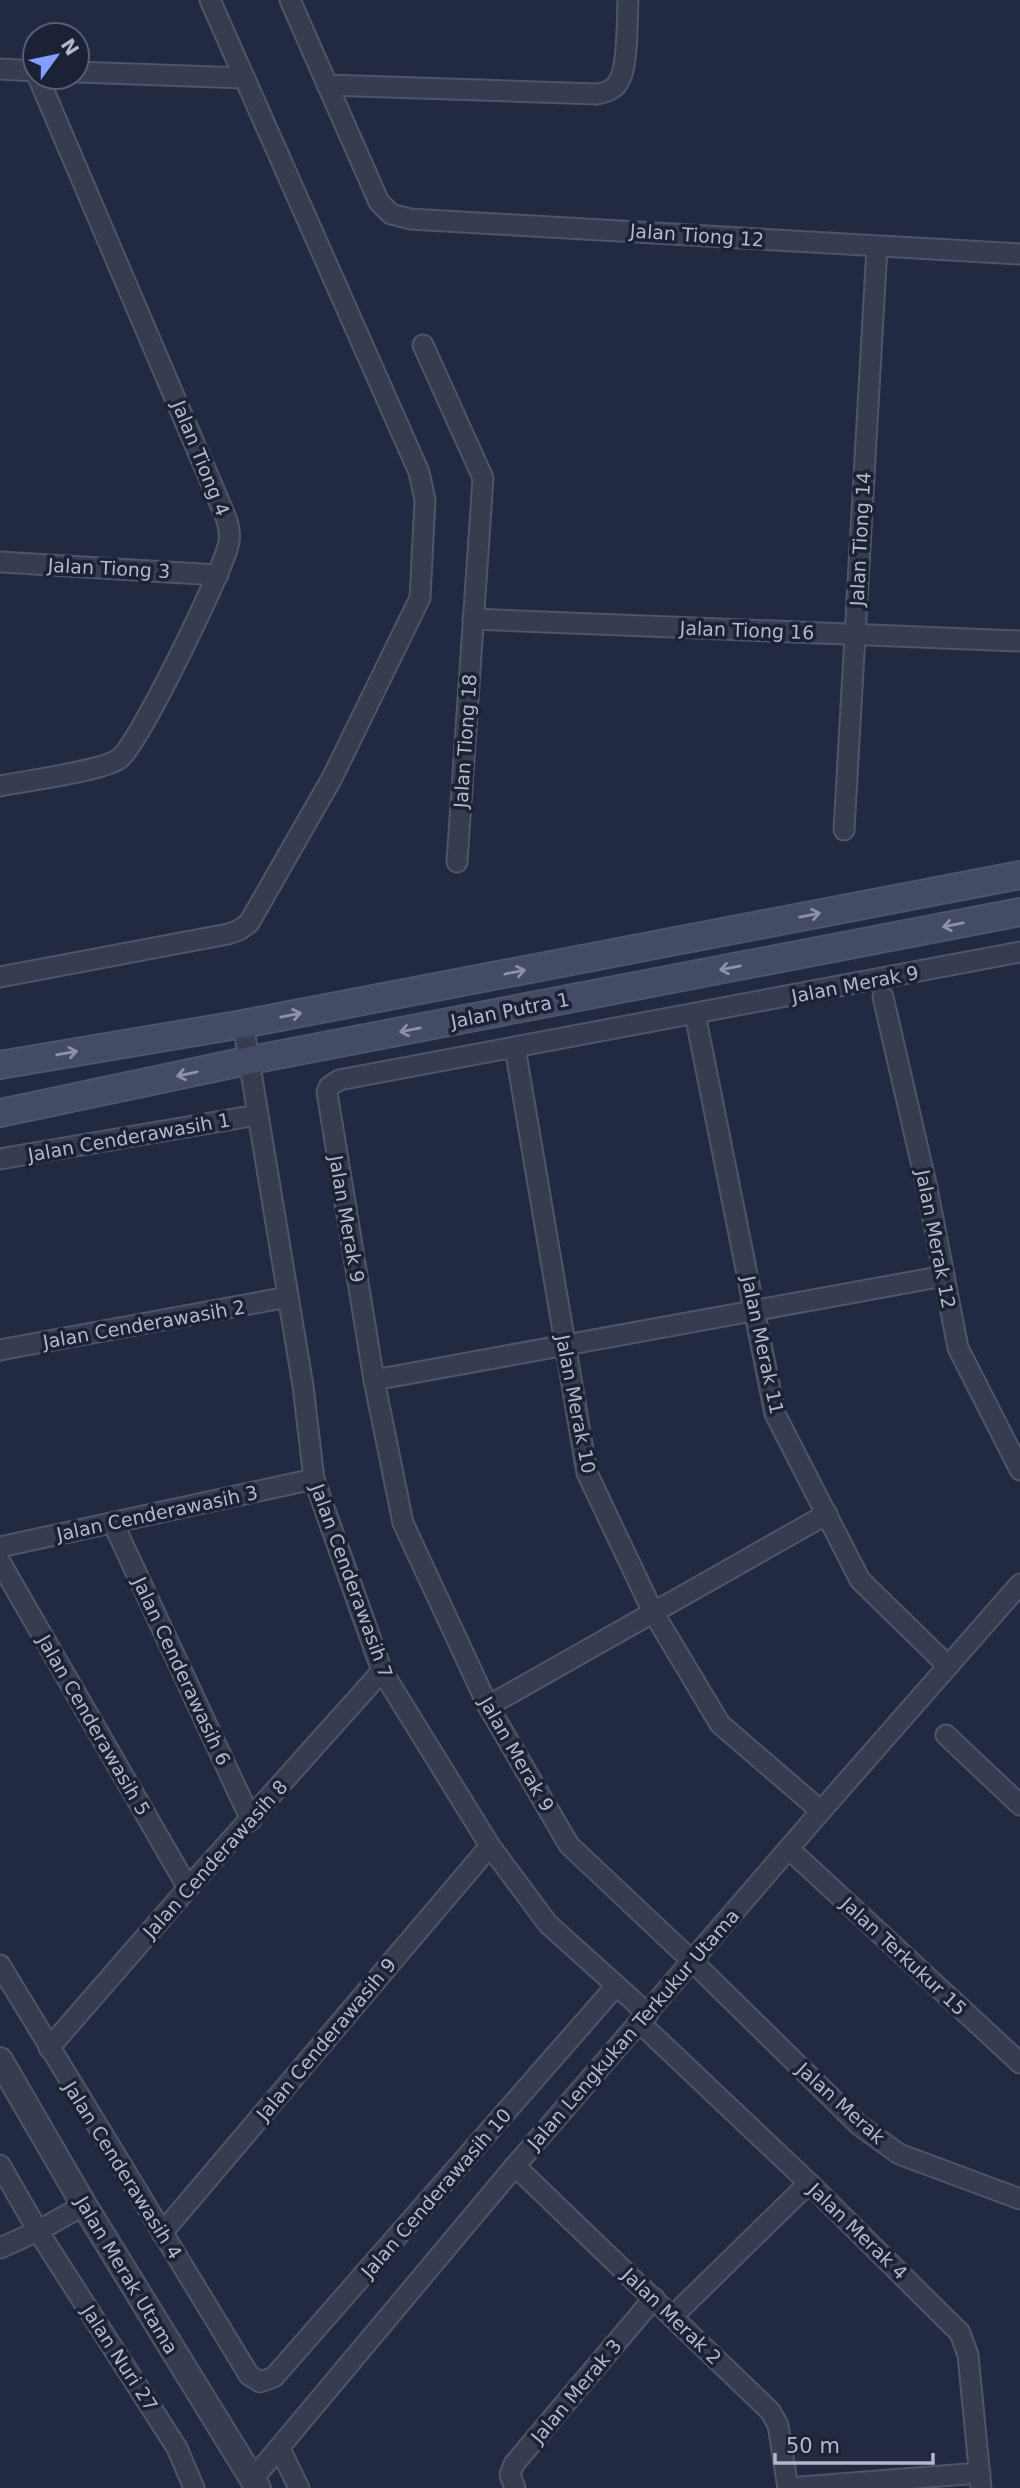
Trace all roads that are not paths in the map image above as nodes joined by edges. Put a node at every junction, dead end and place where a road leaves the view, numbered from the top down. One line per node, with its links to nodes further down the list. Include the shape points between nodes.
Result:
1 (210, 0): 7 (street)
2 (290, 0): 8 (street)
3 (628, 0): 8 (street, via 623,70 607,92)
4 (0, 69): 5 (street)
5 (21, 70)
6 (91, 73): 7 (street)
7 (244, 78): 24 (street, via 419,472 425,500 420,598 332,778 249,923 228,934)
8 (327, 85): 10 (street, Jalan Tiong 12, via 379,202 391,214 410,219)
9 (44, 91): 14 (street, Jalan Tiong 4, via 227,520 229,544)
10 (877, 247): 11 (street, Jalan Tiong 12); 16 (street, Jalan Tiong 14)
11 (1020, 254)
12 (423, 345): 15 (street, Jalan Tiong 18, via 483,478)
13 (0, 562): 14 (street, Jalan Tiong 3)
14 (218, 575): 18 (street, Jalan Tiong 4, via 125,755 106,765)
15 (473, 619): 16 (street, Jalan Tiong 16); 20 (street, Jalan Tiong 18)
16 (854, 634): 17 (street, Jalan Tiong 16); 19 (street, Jalan Tiong 14)
17 (1020, 641)
18 (0, 786)
19 (844, 830)
20 (457, 863)
21 (1020, 875): 27 (main road, Jalan Putra 1, one-way to 21)
22 (1020, 912): 29 (main road, Jalan Putra 1, one-way to 29)
23 (1020, 952): 26 (street, Jalan Merak 9)
24 (0, 977)
25 (883, 997): 34 (street, Jalan Merak 12)
26 (695, 1014): 28 (street, Jalan Merak 9); 36 (street, Jalan Merak 11)
27 (243, 1024): 29 (street, Jalan Cenderawasih 7); 30 (main road, Jalan Putra 1, one-way to 27)
28 (515, 1048): 37 (street, Jalan Merak 10); 39 (street, Jalan Merak 9, via 339,1080 329,1087)
29 (251, 1060): 31 (main road, Jalan Putra 1, one-way to 31); 32 (street, Jalan Cenderawasih 7)
30 (0, 1065)
31 (0, 1113)
32 (257, 1115): 33 (street, Jalan Cenderawasih 1); 35 (street, Jalan Cenderawasih 7)
33 (0, 1160)
34 (944, 1276): 36 (street); 40 (street, Jalan Merak 12, via 958,1348)
35 (288, 1297): 38 (street, Jalan Cenderawasih 2); 41 (street, Jalan Cenderawasih 7)
36 (754, 1310): 37 (street); 42 (street, Jalan Merak 11, via 775,1414)
37 (565, 1345): 39 (street); 47 (street, Jalan Merak 10, via 587,1473)
38 (0, 1350)
39 (374, 1380): 50 (street, Jalan Merak 9, via 403,1523)
40 (1020, 1470)
41 (314, 1479): 43 (street, Jalan Cenderawasih 3); 49 (street, Jalan Cenderawasih 7)
42 (827, 1514): 47 (street); 48 (street, Jalan Merak 11, via 860,1580)
43 (113, 1523): 44 (street, Jalan Cenderawasih 3); 54 (street, Jalan Cenderawasih 6)
44 (0, 1547)
45 (0, 1562): 57 (street, Jalan Cenderawasih 5)
46 (1020, 1584): 48 (street, Jalan Lengkukan Terkukur Utama)
47 (653, 1612): 50 (street); 53 (street, Jalan Merak 10, via 720,1724)
48 (948, 1666): 53 (street, Jalan Lengkukan Terkukur Utama)
49 (382, 1671): 54 (street, Jalan Cenderawasih 8); 55 (street, Jalan Cenderawasih 7)
50 (488, 1706): 58 (street, Jalan Merak 9, via 569,1845)
51 (946, 1735): 52 (street)
52 (1020, 1805)
53 (821, 1811): 56 (street, Jalan Lengkukan Terkukur Utama)
54 (251, 1820): 57 (street, Jalan Cenderawasih 8)
55 (490, 1846): 60 (street, Jalan Cenderawasih 7, via 548,1924); 71 (street, Jalan Cenderawasih 9)
56 (789, 1849): 58 (street, Jalan Lengkukan Terkukur Utama); 64 (street, Jalan Terkukur 15)
57 (188, 1888): 62 (street, Jalan Cenderawasih 8)
58 (691, 1960): 61 (street, Jalan Lengkukan Terkukur Utama); 68 (street, Jalan Merak, via 859,2125 899,2154)
59 (0, 1965): 62 (street, Jalan Cenderawasih 4)
60 (616, 1986): 61 (street, Jalan Cenderawasih 7); 75 (street, Jalan Cenderawasih 10, via 274,2377 260,2382)
61 (644, 2018): 66 (street, Jalan Lengkukan Terkukur Utama); 67 (street, Jalan Merak 4)
62 (49, 2048): 71 (street, Jalan Cenderawasih 4)
63 (0, 2060): 69 (street, Jalan Merak Utama)
64 (1020, 2063)
65 (0, 2165): 70 (street, Jalan Nuri 27)
66 (515, 2166): 73 (street, Jalan Merak 2); 76 (street, Jalan Lengkukan Terkukur Utama)
67 (809, 2183): 74 (street); 77 (street, Jalan Merak 4, via 960,2333 968,2355)
68 (1020, 2199)
69 (84, 2205): 70 (street); 78 (street, Jalan Merak Utama)
70 (38, 2231): 72 (street); 79 (street, Jalan Nuri 27, via 177,2448)
71 (162, 2233): 75 (street, Jalan Cenderawasih 4)
72 (0, 2248)
73 (654, 2298): 74 (street, Jalan Merak 2); 81 (street, Jalan Merak 3, via 514,2464 510,2475)
74 (673, 2316): 82 (street, Jalan Merak 2, via 775,2417)
75 (249, 2375)
76 (280, 2449): 78 (street, Jalan Lengkukan Terkukur Utama); 80 (street)
77 (980, 2481): 82 (street)
78 (255, 2484)
79 (194, 2488)
80 (299, 2488)
81 (514, 2488)
82 (788, 2488)

